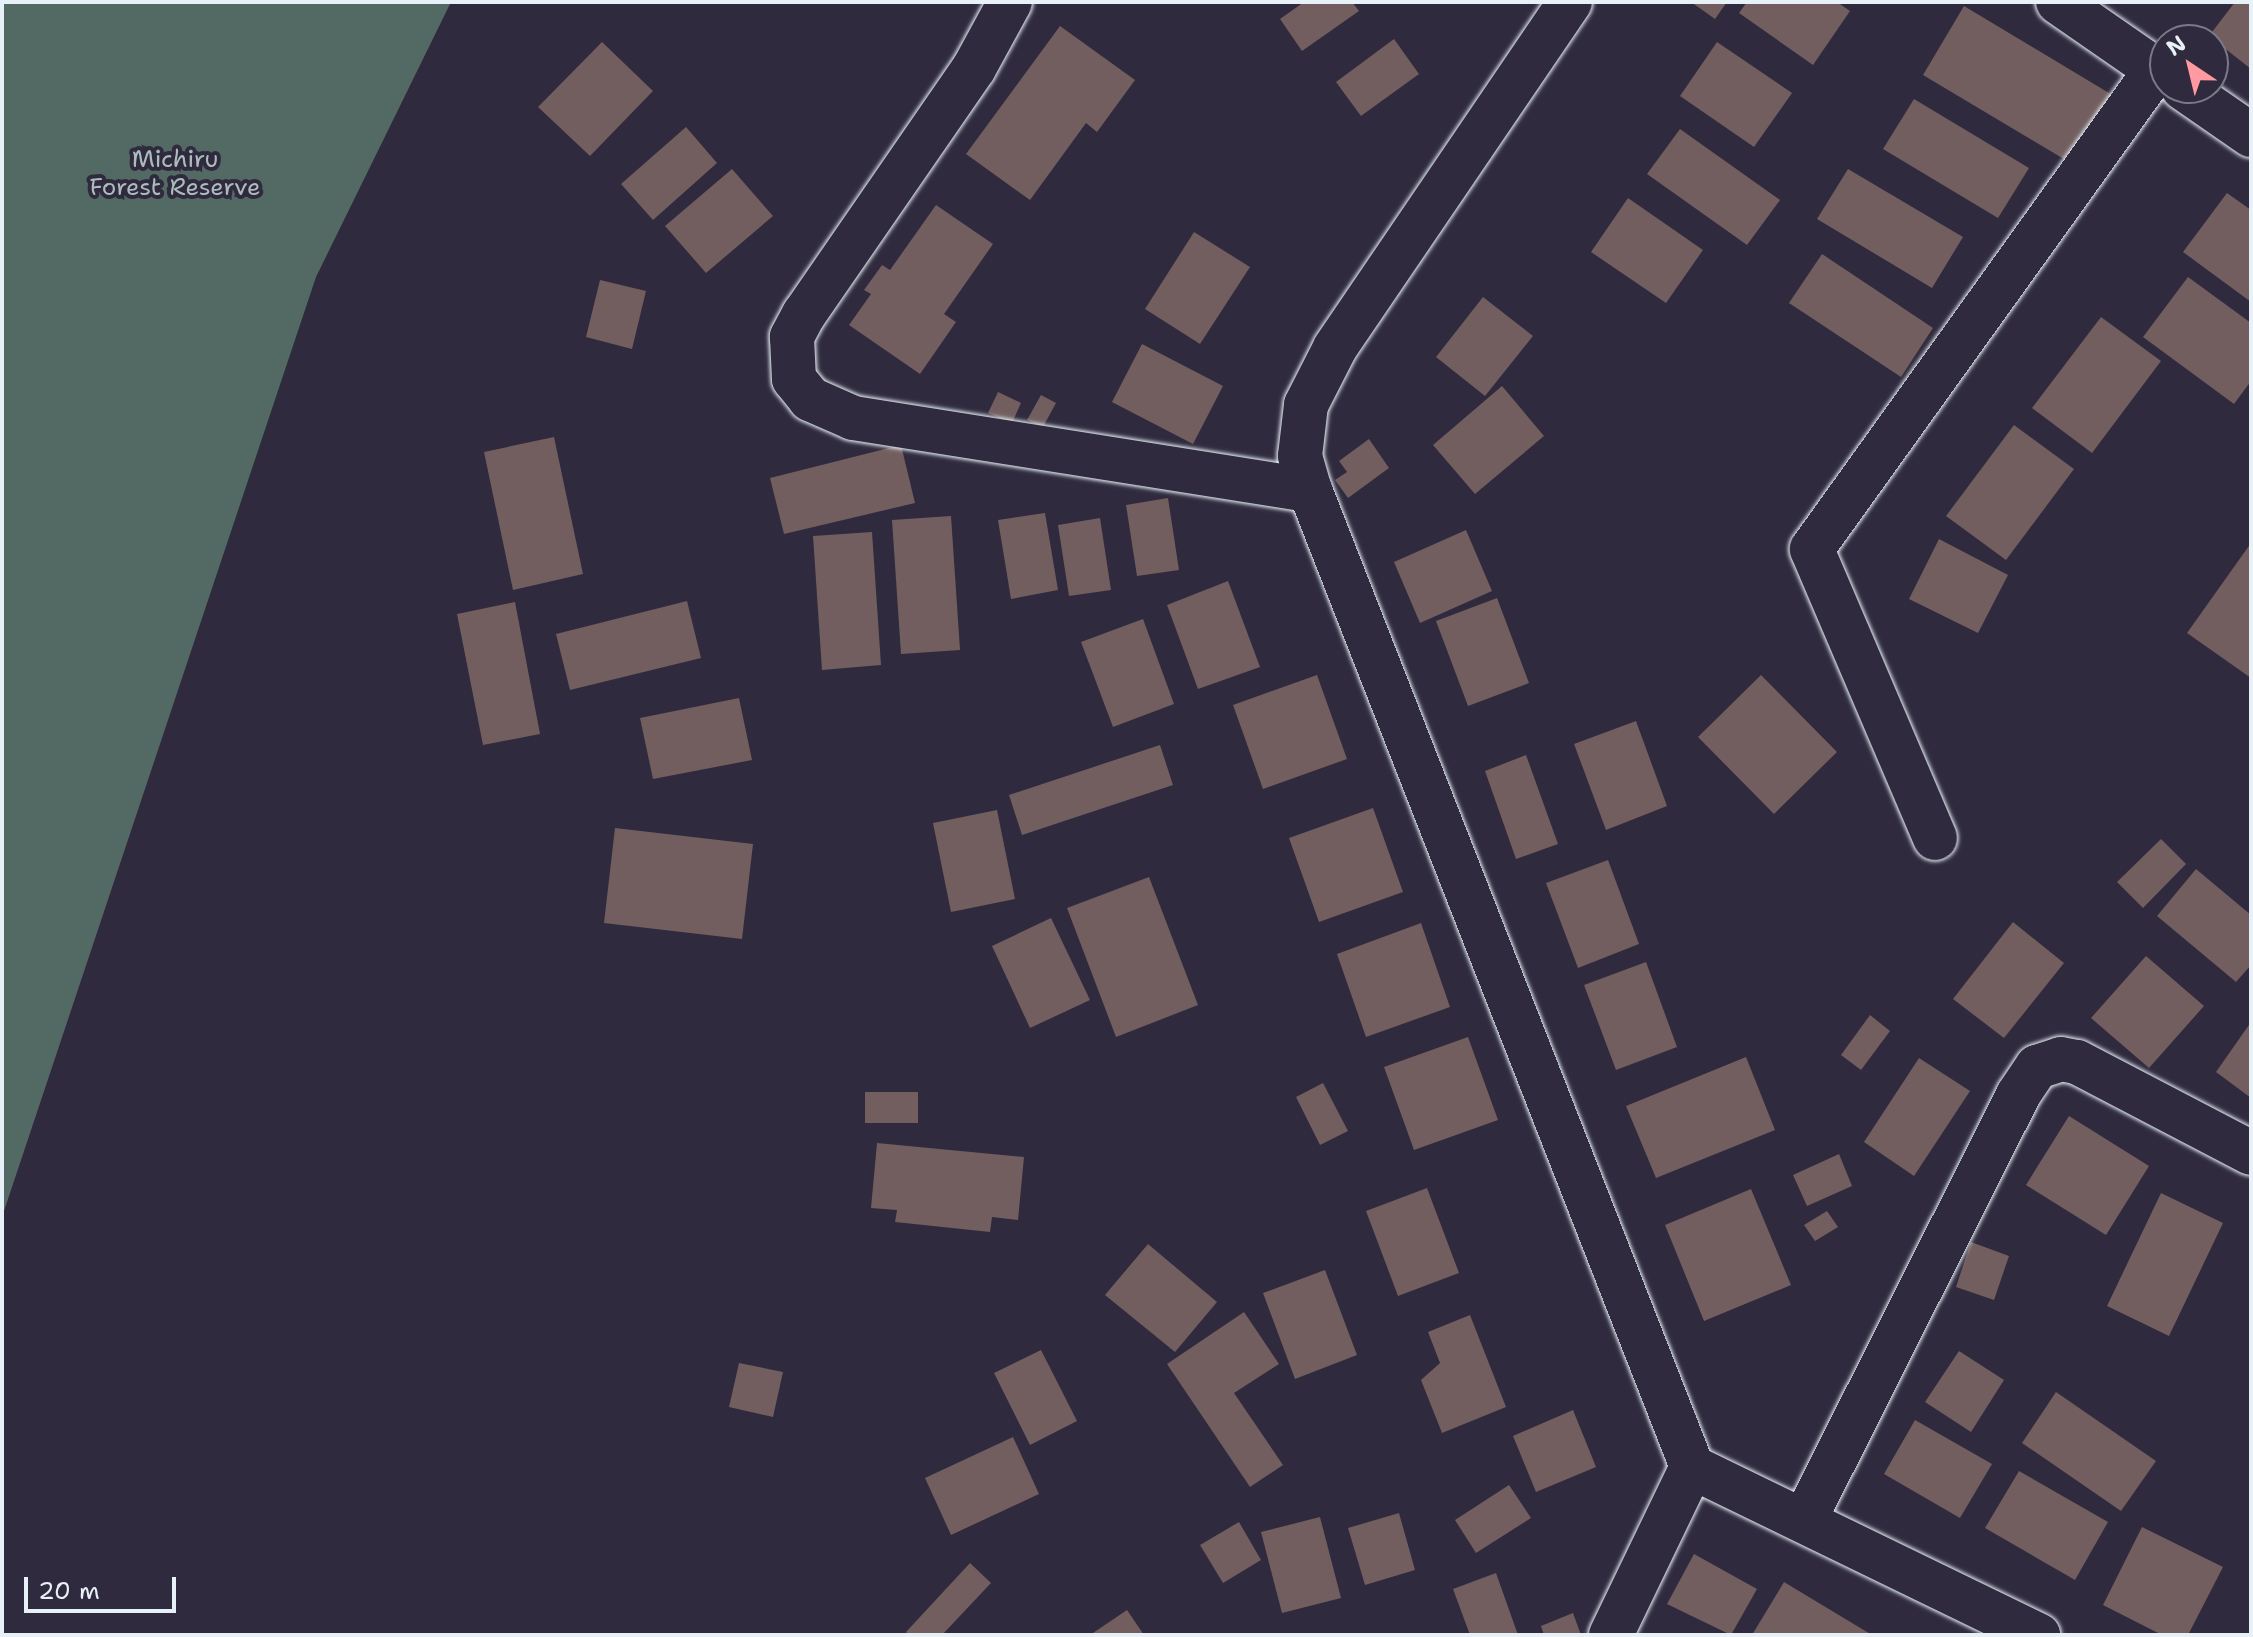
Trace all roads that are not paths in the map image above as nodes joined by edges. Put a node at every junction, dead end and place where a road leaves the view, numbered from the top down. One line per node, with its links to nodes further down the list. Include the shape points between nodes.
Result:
1 (1010, 2): 8 (street, via 974,68 804,314 792,337 794,379 810,399 853,418)
2 (1570, 2): 8 (street, via 1335,348 1306,405 1300,456)
3 (2058, 2): 4 (street)
4 (2149, 65)
5 (2149, 103): 9 (street, via 1812,549)
6 (2206, 104): 7 (street)
7 (2251, 135)
8 (1310, 490): 11 (street)
9 (1935, 838)
10 (2251, 1153): 12 (street, via 2077,1062 2061,1059 2037,1067 2018,1095)
11 (1692, 1467): 12 (street); 13 (street)
12 (1805, 1519): 14 (street)
13 (1611, 1635)
14 (2038, 1635)

